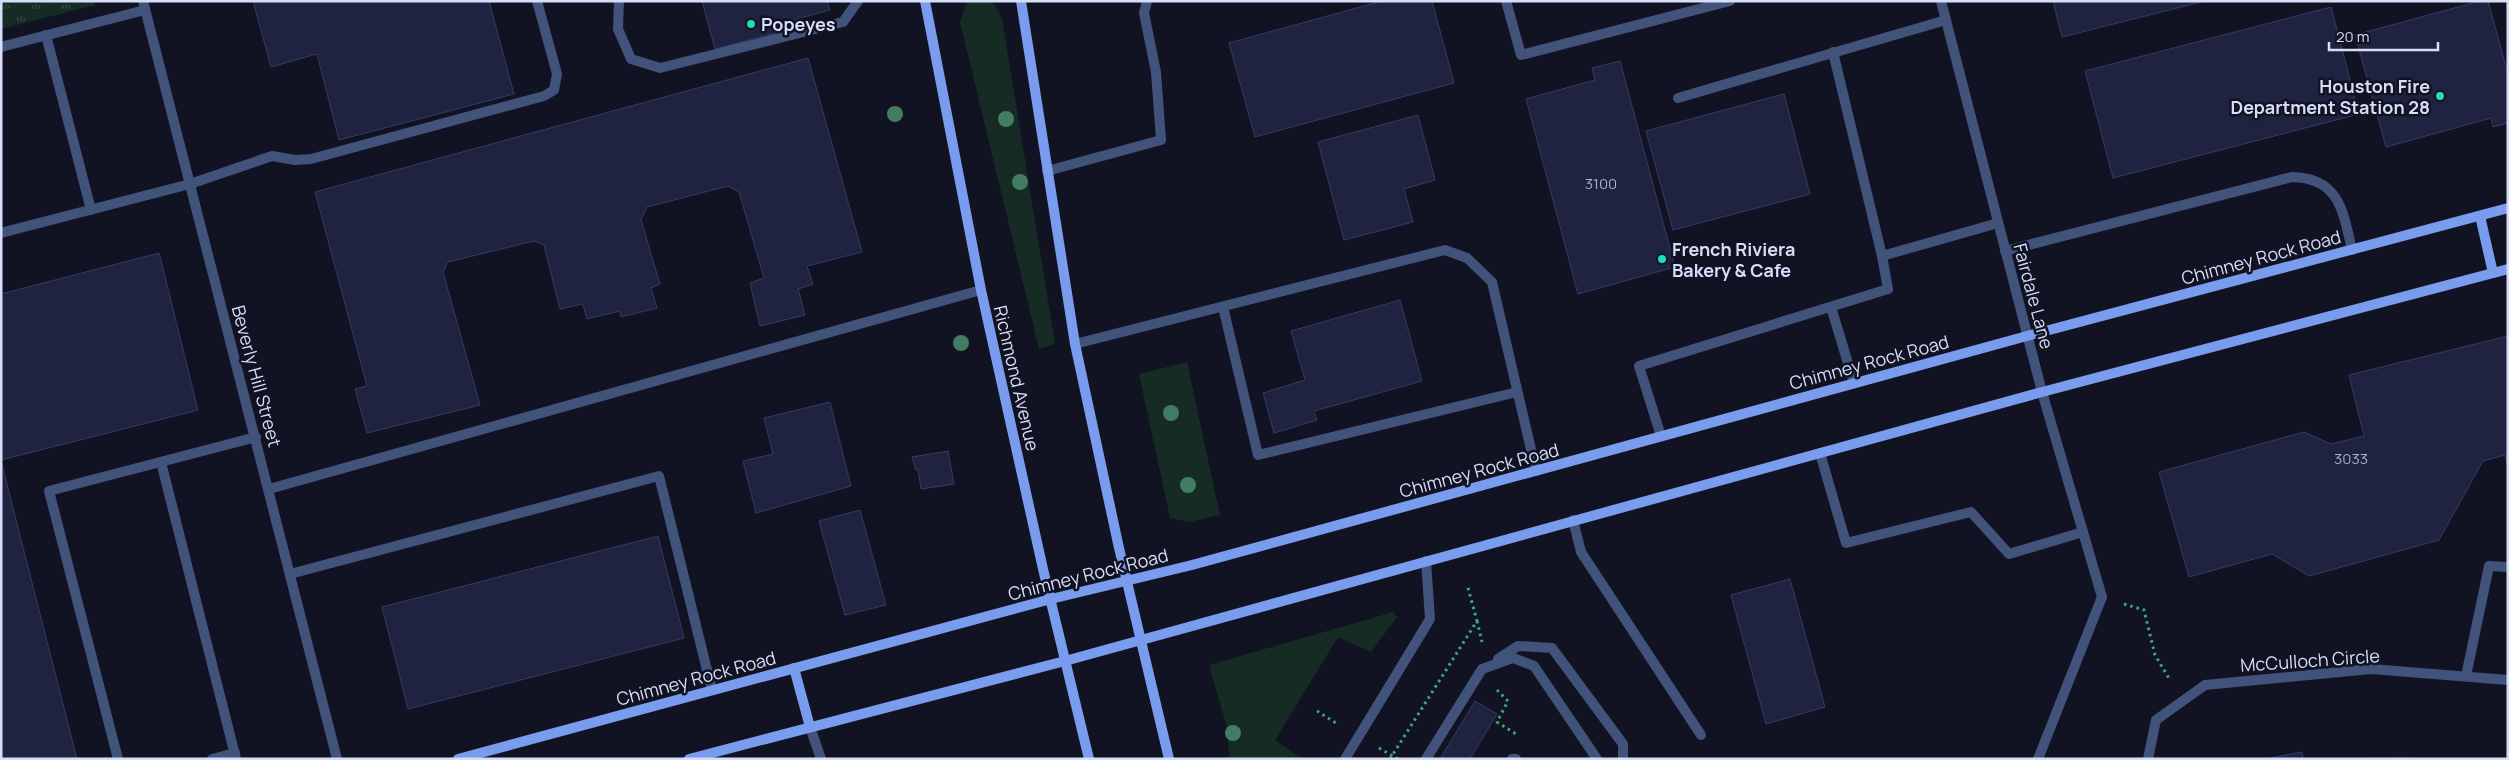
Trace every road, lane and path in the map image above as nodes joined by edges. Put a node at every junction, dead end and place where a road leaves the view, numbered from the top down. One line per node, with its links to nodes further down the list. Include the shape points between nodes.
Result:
1 (536, 1): 17 (street, via 557,74 554,90 544,96 311,159 272,156)
2 (619, 1): 3 (street, via 618,29 631,58 660,68 843,22)
3 (858, 1)
4 (925, 1): 28 (main road, Richmond Avenue)
5 (1021, 1): 16 (main road)
6 (1147, 1): 16 (street, via 1144,12 1156,72 1161,140)
7 (1506, 1): 8 (street, via 1520,55)
8 (1730, 1)
9 (1941, 1): 11 (street, Fairdale Lane)
10 (144, 5): 12 (street); 17 (street, Beverly Hill Street)
11 (1946, 20): 14 (street); 21 (street, Fairdale Lane)
12 (46, 35): 13 (street); 19 (street)
13 (1, 47)
14 (1833, 52): 15 (street); 25 (street)
15 (1678, 98)
16 (1047, 171): 32 (main road)
17 (190, 184): 19 (street); 37 (street, Beverly Hill Street)
18 (2508, 208): 20 (main road, Chimney Rock Road)
19 (91, 210): 22 (street)
20 (2480, 216): 23 (main road, Chimney Rock Road); 27 (main road)
21 (1998, 223): 24 (street, Fairdale Lane); 25 (street)
22 (1, 233)
23 (2352, 250): 24 (street, via 2339,202 2327,187 2308,177 2292,177); 31 (main road, Chimney Rock Road)
24 (2005, 251): 31 (street, Fairdale Lane)
25 (1882, 256): 30 (street, via 1888,289)
26 (2508, 269): 27 (main road)
27 (2493, 273): 35 (main road)
28 (981, 290): 41 (street); 50 (main road, Richmond Avenue)
29 (1223, 307): 32 (street); 34 (street, via 1445,250 1467,258 1492,282); 34 (street, via 1258,455)
30 (1831, 307): 33 (street); 36 (street, via 1639,366)
31 (2027, 336): 33 (main road, Chimney Rock Road); 35 (street, Fairdale Lane)
32 (1075, 344): 47 (main road)
33 (1854, 384): 36 (main road, Chimney Rock Road)
34 (1517, 392): 40 (street)
35 (2042, 392): 38 (main road); 43 (street, Fairdale Lane)
36 (1661, 436): 40 (main road, Chimney Rock Road)
37 (256, 437): 39 (street); 41 (street, Beverly Hill Street)
38 (1820, 453): 42 (main road); 43 (street, via 1846,543 1971,512 2009,554)
39 (161, 462): 63 (street); 65 (street, via 50,491)
40 (1536, 471): 47 (main road, Chimney Rock Road)
41 (269, 489): 46 (street, Beverly Hill Street)
42 (1573, 520): 44 (main road); 61 (street, via 1581,552)
43 (2083, 532): 49 (street, Fairdale Lane)
44 (1426, 561): 52 (main road); 64 (street, via 1430,619)
45 (2508, 567): 56 (street, via 2490,566)
46 (290, 574): 58 (street, via 659,476); 67 (street, Beverly Hill Street)
47 (1126, 580): 50 (main road, Chimney Rock Road); 52 (main road)
48 (1467, 584): 51 (path)
49 (2102, 597): 59 (path, via 2144,610 2155,655); 79 (street)
50 (1051, 599): 53 (main road, Richmond Avenue); 55 (main road, Chimney Rock Road)
51 (1476, 621): 54 (path); 73 (path)
52 (1140, 639): 53 (main road); 72 (main road)
53 (1065, 660): 60 (main road); 71 (main road, Richmond Avenue)
54 (1488, 665): 62 (path, via 1493,686 1508,701 1497,722); 74 (street, via 1482,669); 77 (street, via 1513,658 1534,666); 78 (street, via 1518,646 1552,648 1623,744)
55 (794, 668): 58 (main road, Chimney Rock Road); 60 (main road)
56 (2466, 676): 57 (street, McCulloch Circle); 59 (street, McCulloch Circle, via 2371,668 2205,685)
57 (2508, 680)
58 (712, 690): 68 (main road, Chimney Rock Road)
59 (2182, 701): 80 (street, McCulloch Circle, via 2156,720)
60 (810, 728): 69 (main road); 70 (street)
61 (1701, 735)
62 (1520, 736)
63 (236, 756): 66 (street)
64 (1347, 758)
65 (118, 759)
66 (212, 759)
67 (337, 759)
68 (458, 759)
69 (689, 759)
70 (821, 759)
71 (1089, 759)
72 (1169, 759)
73 (1390, 759)
74 (1426, 759)
75 (1512, 759): 76 (street)
76 (1516, 759)
77 (1598, 759)
78 (1623, 759)
79 (2038, 759)
80 (2148, 759)

